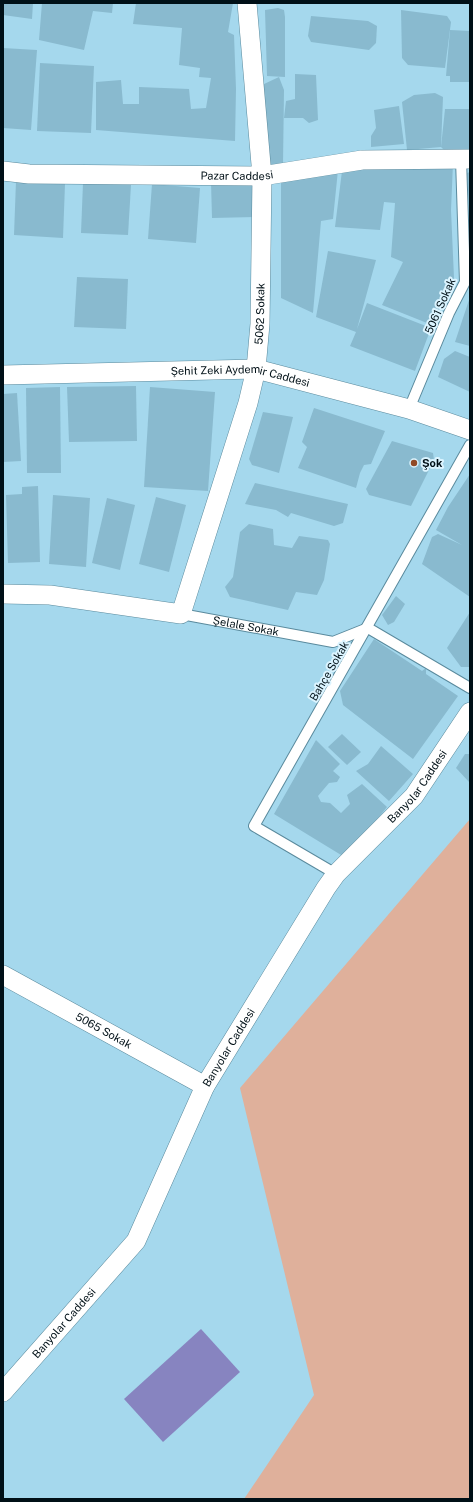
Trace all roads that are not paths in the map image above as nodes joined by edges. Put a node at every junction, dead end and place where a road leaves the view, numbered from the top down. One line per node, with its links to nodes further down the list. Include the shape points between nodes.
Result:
1 (247, 3): 4 (street, 5062 Sokak)
2 (465, 159): 4 (street, Pazar Caddesi, via 362,160); 5 (lane, 5061 Sokak)
3 (3, 171): 4 (street, Pazar Caddesi, via 29,174)
4 (262, 176): 6 (street, 5062 Sokak, via 260,324)
5 (468, 283): 8 (lane, 5061 Sokak, via 449,313)
6 (256, 369): 7 (street, Şehit Zeki Aydemir Caddesi); 8 (street, Şehit Zeki Aydemir Caddesi); 12 (street, 5062 Sokak, via 248,403)
7 (3, 375)
8 (409, 409): 9 (street, Şehit Zeki Aydemir Caddesi)
9 (470, 430)
10 (470, 445): 13 (lane, Bahçe Sokak)
11 (3, 594): 12 (street, Şelale Sokak, via 50,595)
12 (181, 614): 13 (lane, Şelale Sokak, via 334,642)
13 (368, 628): 14 (lane); 16 (lane, Bahçe Sokak, via 254,826)
14 (470, 688)
15 (470, 712): 16 (street, Banyolar Caddesi, via 414,796)
16 (336, 874): 18 (street, Banyolar Caddesi)
17 (3, 975): 18 (street, 5065 Sokak)
18 (205, 1086): 19 (street, Banyolar Caddesi, via 136,1241)
19 (3, 1392)

